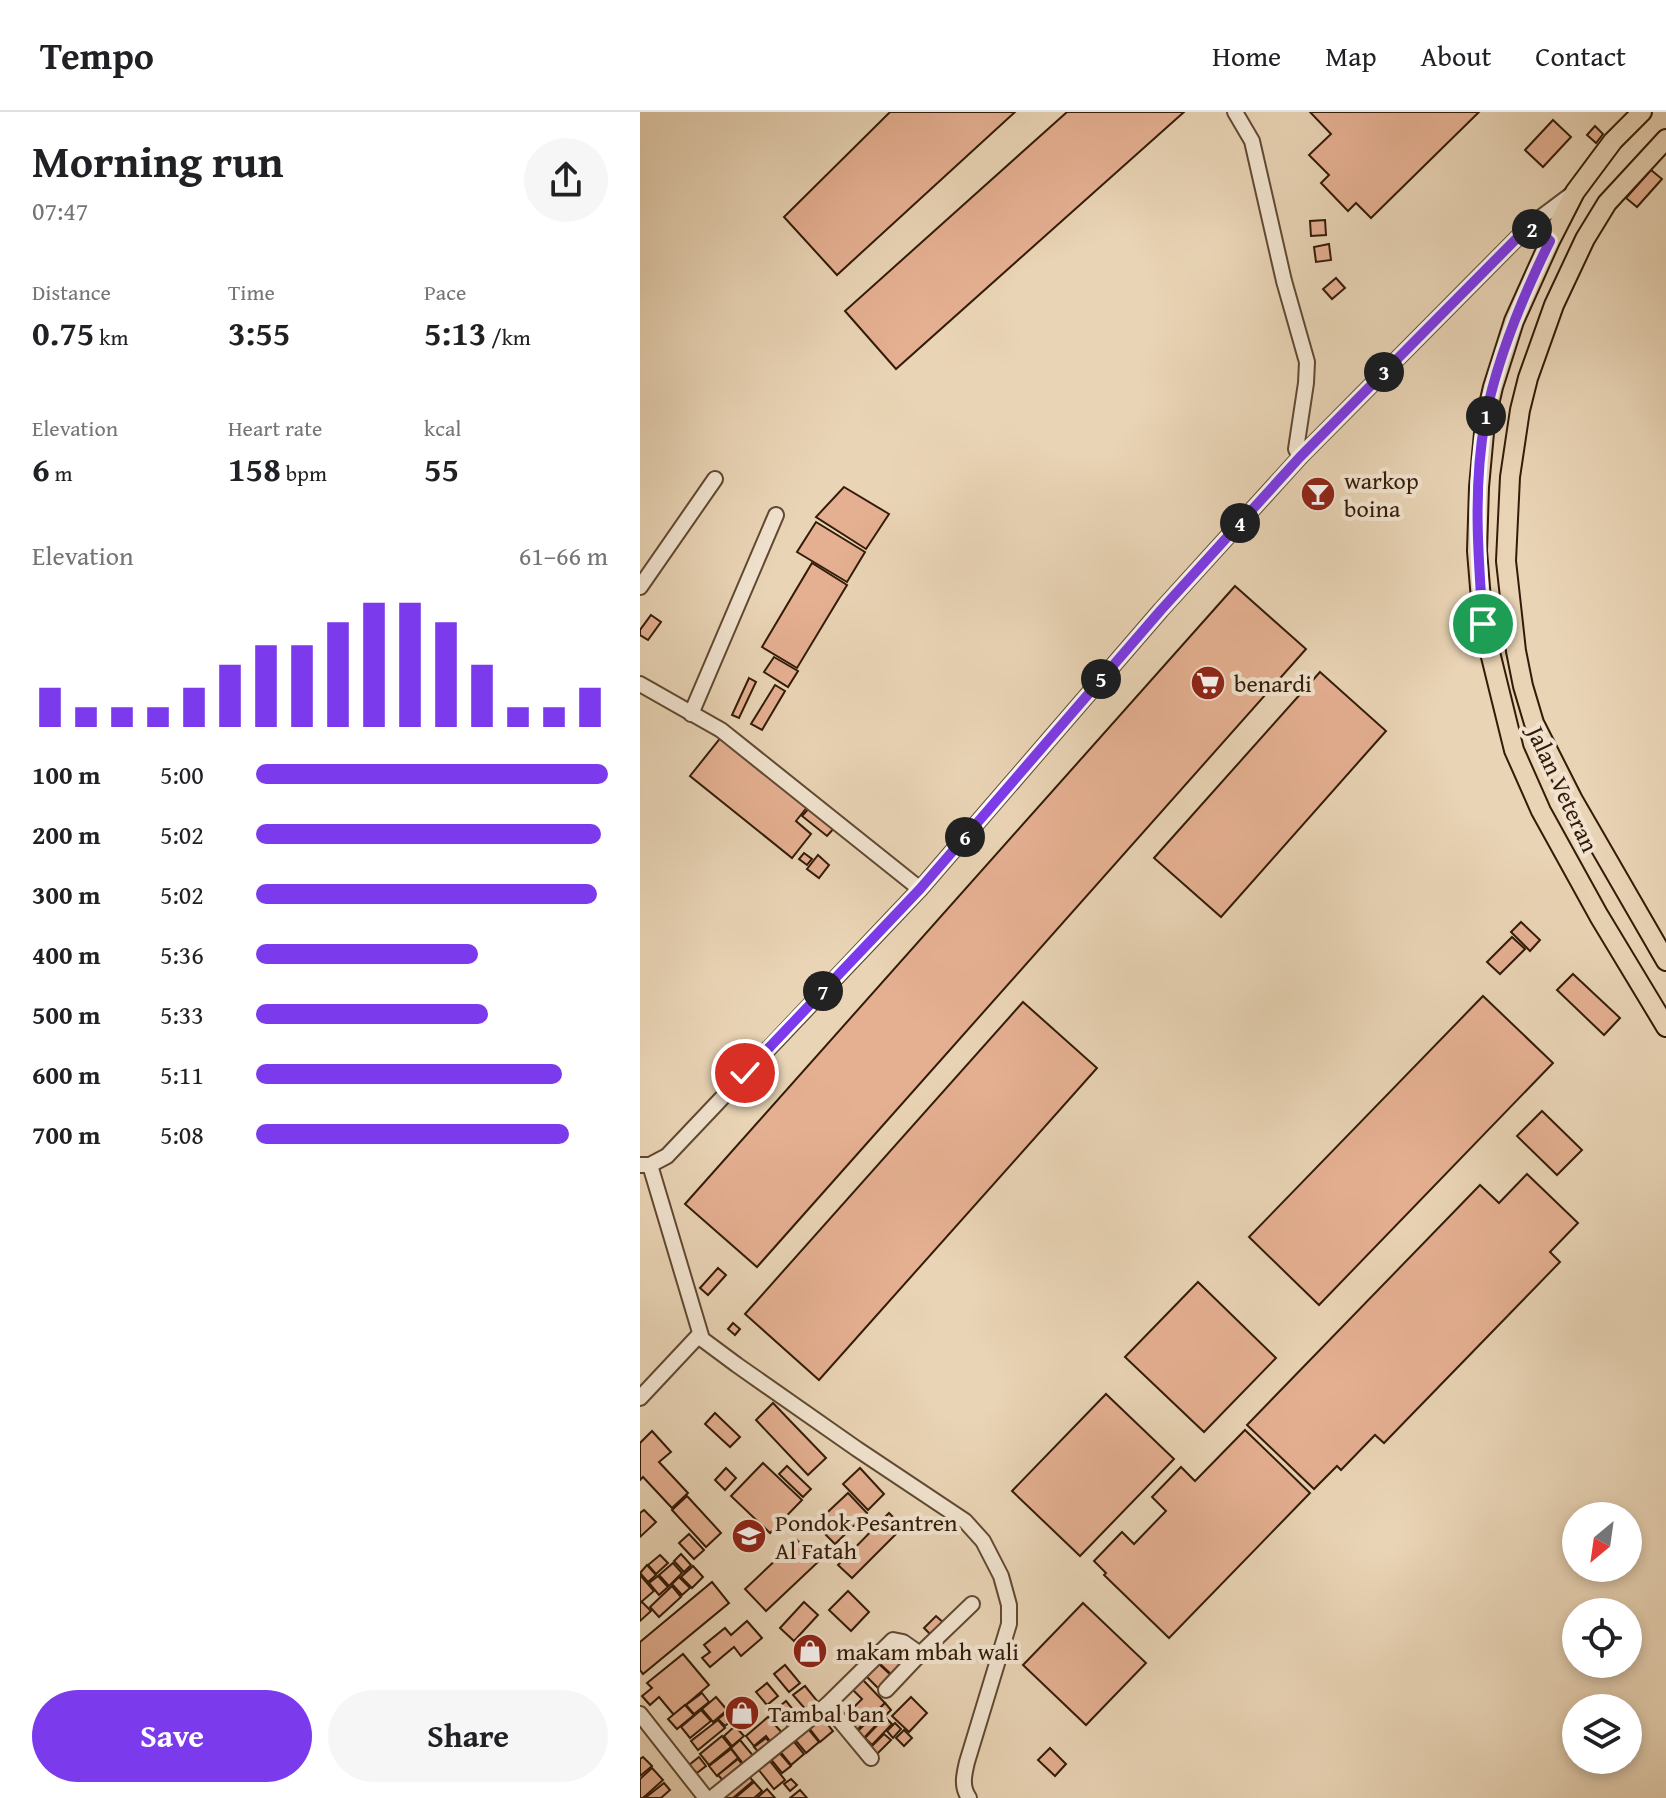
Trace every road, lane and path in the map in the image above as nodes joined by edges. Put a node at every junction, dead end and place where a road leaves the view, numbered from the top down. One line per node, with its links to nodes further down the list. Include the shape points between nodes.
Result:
1 (1235, 112): 7 (street, via 1252,141 1307,362 1296,449)
2 (1642, 112): 4 (main road, Jalan Veteran)
3 (1666, 139): 14 (main road, Jalan Veteran, via 1607,203 1554,305 1520,410 1506,561 1516,651 1534,723)
4 (1575, 192): 5 (street); 6 (main road, Jalan Veteran)
5 (1528, 227): 6 (street); 7 (street)
6 (1550, 241): 15 (main road, Jalan Veteran, via 1514,321 1485,422 1477,551 1483,624 1514,750 1541,811)
7 (1300, 457): 13 (street)
8 (715, 479): 10 (street)
9 (776, 515): 12 (street)
10 (640, 587)
11 (640, 684): 12 (street)
12 (691, 714): 13 (street, via 721,730)
13 (920, 889): 16 (street, via 667,1156)
14 (1666, 961)
15 (1666, 1027)
16 (645, 1165): 17 (street)
17 (700, 1334): 18 (street); 26 (street, via 965,1521 983,1541 1001,1576 1009,1624 967,1762 963,1782)
18 (640, 1398)
19 (972, 1604): 20 (street)
20 (920, 1654): 21 (street); 22 (street, via 893,1640)
21 (886, 1690)
22 (827, 1705): 24 (street); 25 (street)
23 (640, 1714): 25 (street)
24 (871, 1758)
25 (709, 1798)
26 (969, 1798)

